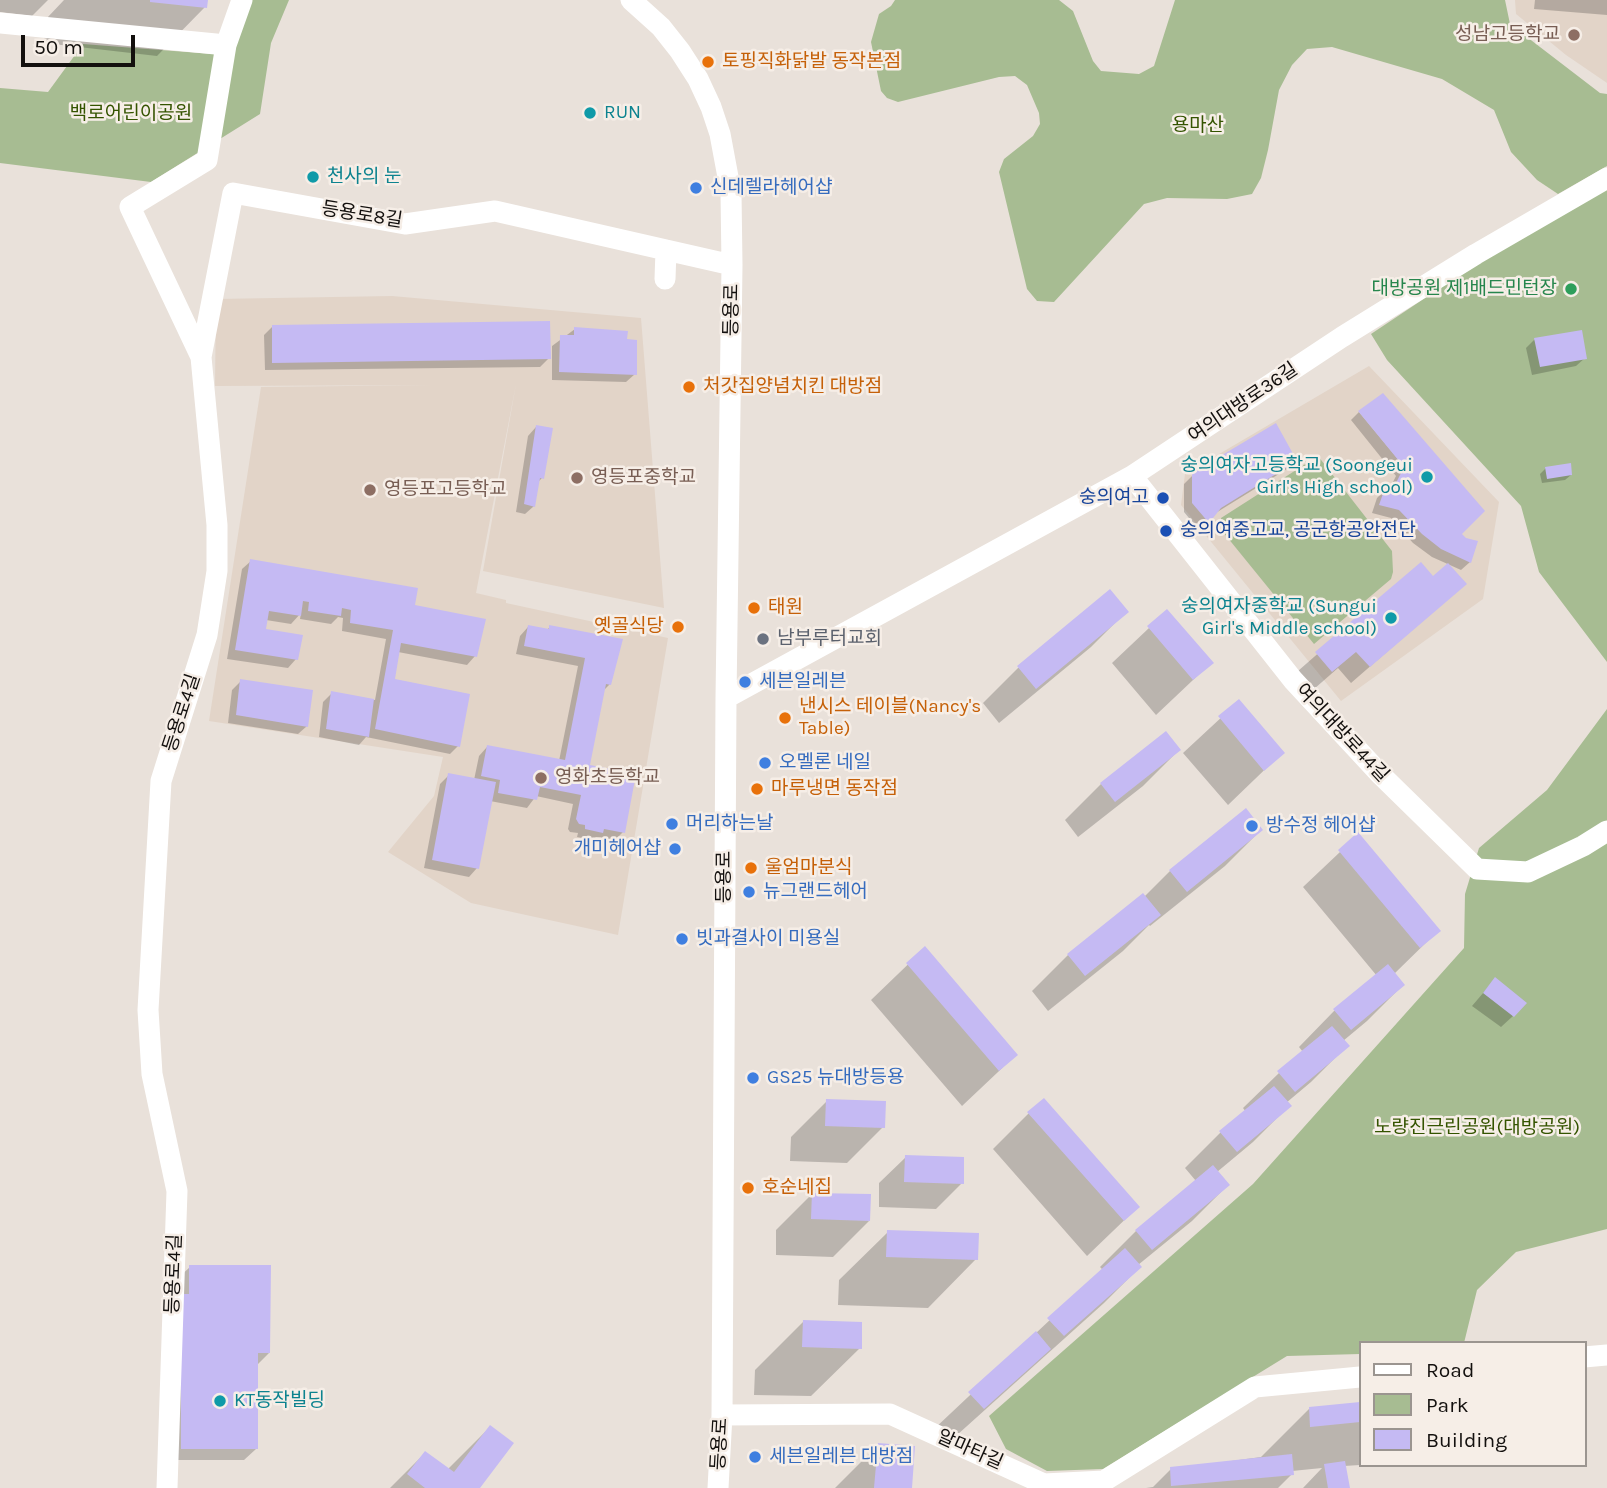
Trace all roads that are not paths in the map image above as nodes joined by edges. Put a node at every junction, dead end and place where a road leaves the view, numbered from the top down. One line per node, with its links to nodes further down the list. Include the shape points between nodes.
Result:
1 (242, 0): 4 (street, 등용로4길)
2 (635, 1): 7 (street, 등용로, via 680,51 711,107 731,193)
3 (0, 23): 4 (street)
4 (226, 45): 9 (street, 등용로4길, via 207,160 130,207)
5 (1607, 178): 10 (street, 여의대방로36길, via 1342,337)
6 (666, 250): 7 (street, 등용로); 8 (street); 9 (street, 등용로8길, via 495,211 405,224 233,193)
7 (732, 265): 11 (street, 등용로)
8 (665, 279)
9 (201, 357): 17 (street, 등용로4길, via 217,571 207,635 161,781 148,1010 152,1074 177,1191)
10 (1132, 476): 11 (street, 여의대방로36길); 12 (street, 여의대방로44길, via 1293,680 1381,775 1478,869 1528,872)
11 (726, 698): 16 (street, 등용로)
12 (1607, 831)
13 (1607, 1354): 14 (street)
14 (1586, 1357)
15 (1358, 1377): 16 (street, 알마타길, via 1255,1387 1104,1481 1044,1484 890,1414)
16 (722, 1415): 18 (street, 등용로)
17 (167, 1488)
18 (718, 1488)

